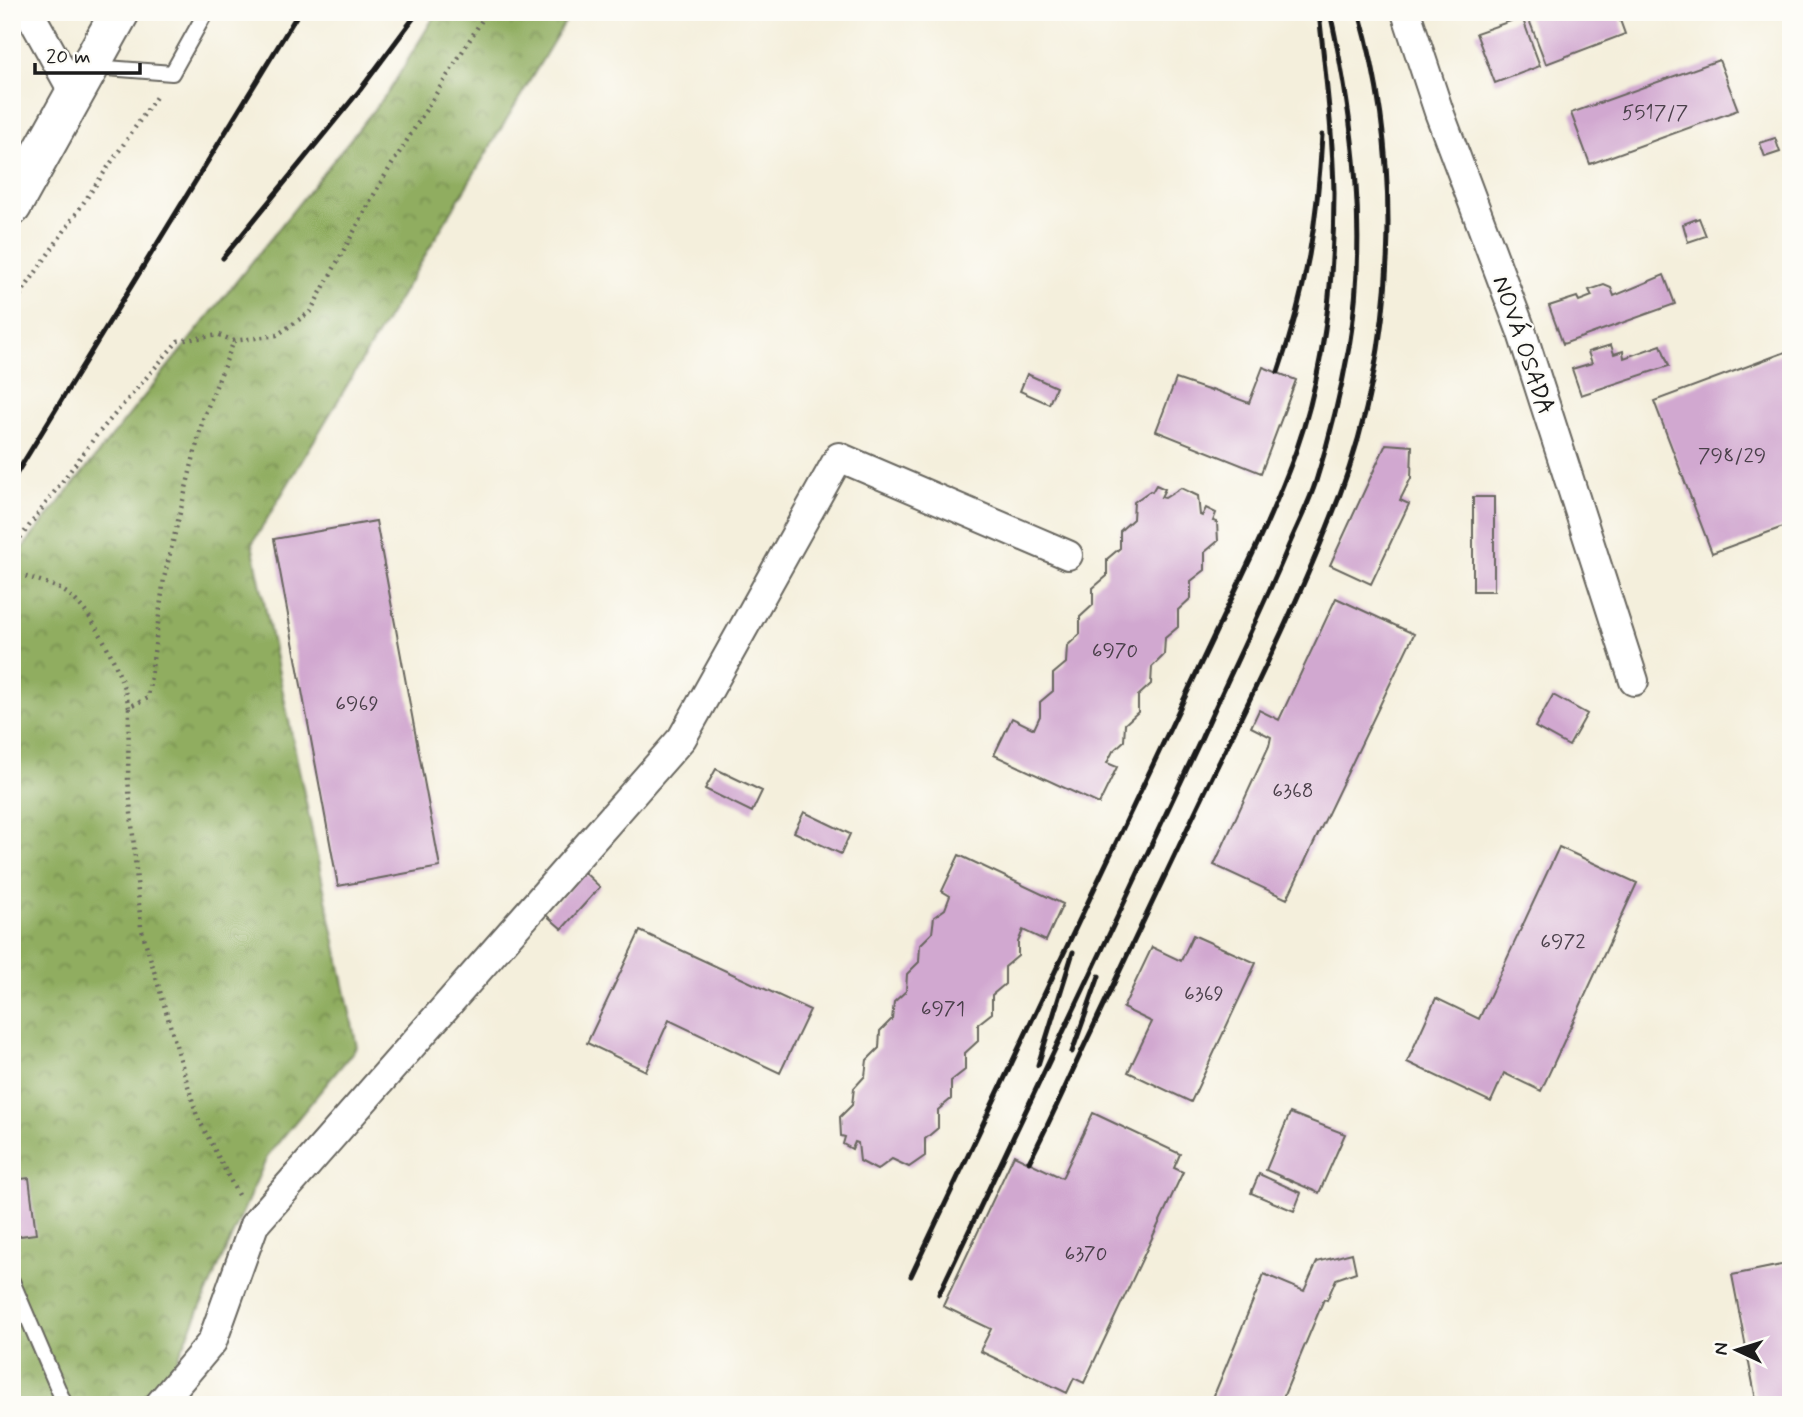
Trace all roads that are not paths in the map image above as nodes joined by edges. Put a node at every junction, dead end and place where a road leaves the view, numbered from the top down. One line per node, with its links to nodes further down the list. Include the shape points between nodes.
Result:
1 (29, 12): 5 (street)
2 (120, 12): 5 (street)
3 (206, 12): 5 (lane, via 172,74)
4 (1406, 12): 8 (street, NOVÁ OSADA, via 1521,330)
5 (82, 80): 6 (street)
6 (12, 206)
7 (1068, 555): 11 (street, via 839,457 682,738 254,1225 212,1342)
8 (1634, 681)
9 (12, 1281): 10 (lane)
10 (65, 1405)
11 (159, 1405)

